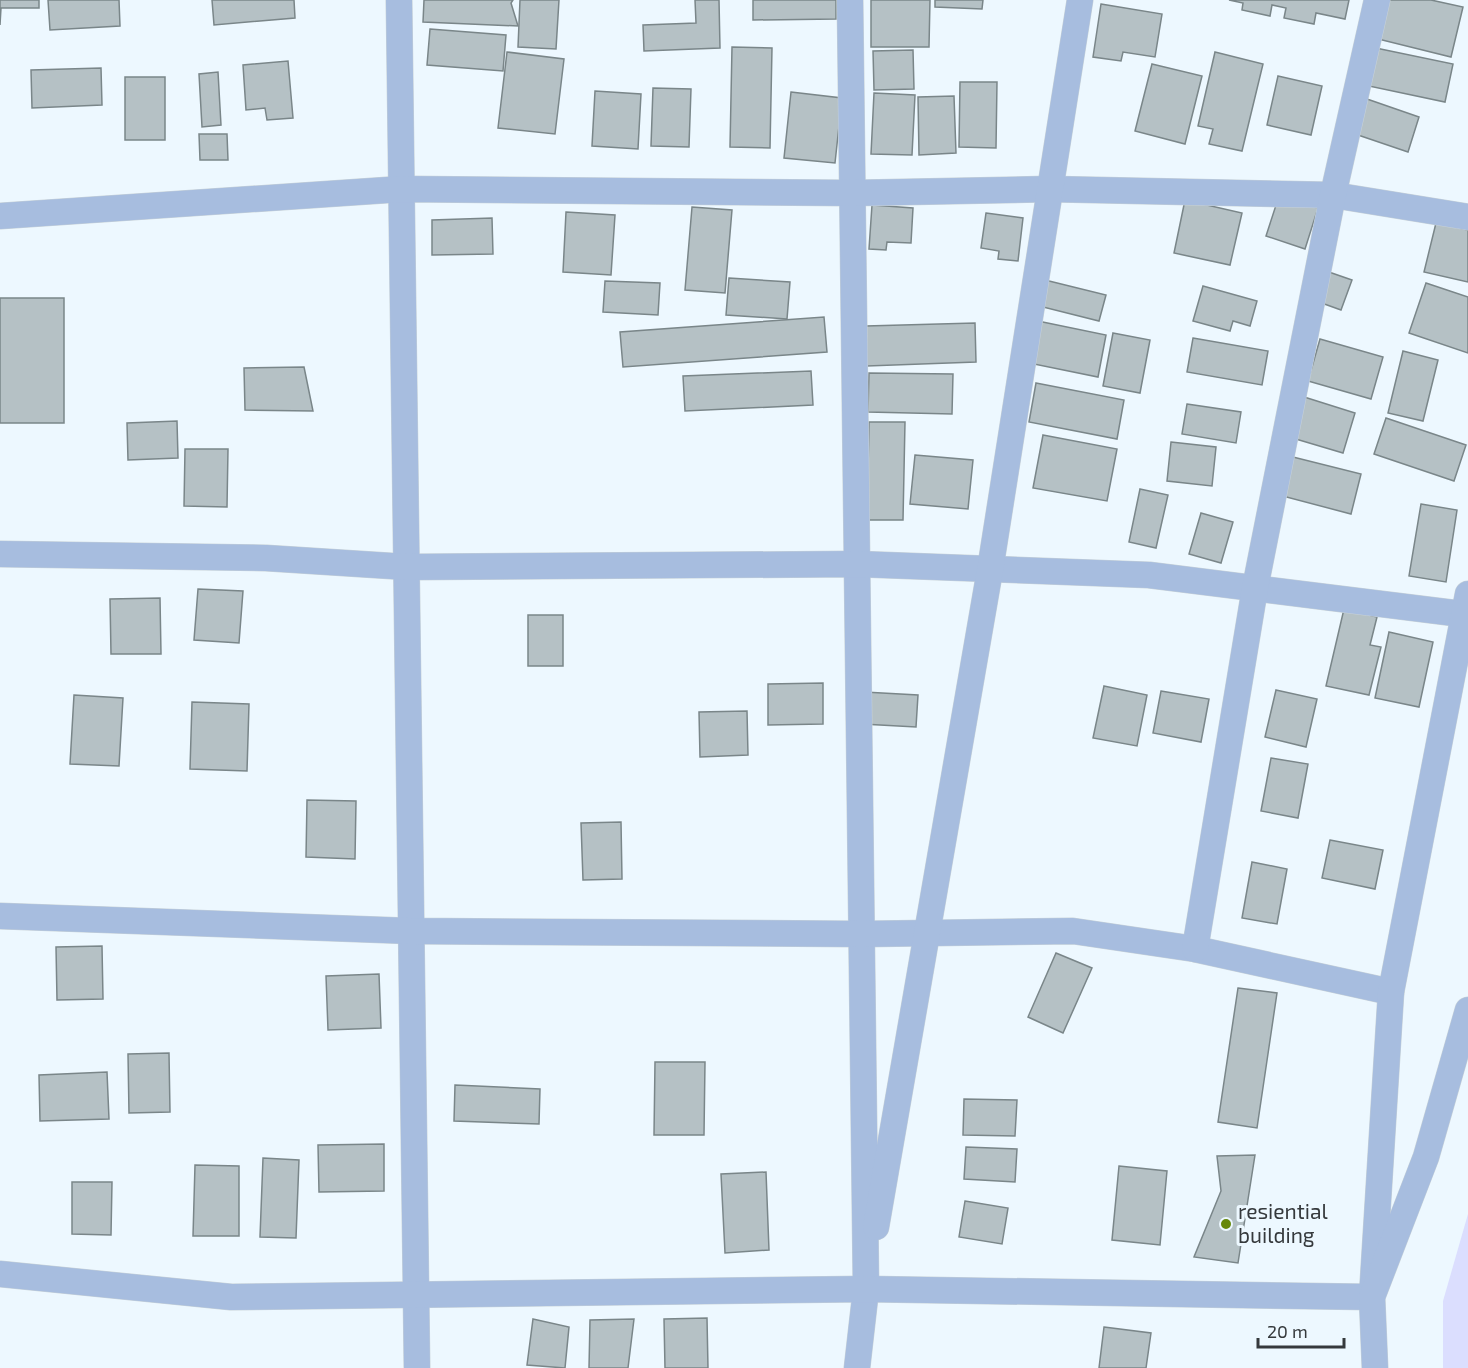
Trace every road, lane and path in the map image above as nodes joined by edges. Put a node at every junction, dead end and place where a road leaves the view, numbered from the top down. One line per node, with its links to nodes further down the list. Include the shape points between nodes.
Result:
1 (399, 0): 5 (street)
2 (850, 0): 7 (street)
3 (1080, 0): 6 (street)
4 (1377, 0): 8 (street)
5 (402, 189): 7 (street); 9 (street); 13 (street)
6 (1049, 189): 7 (street); 8 (street); 14 (street)
7 (853, 193): 12 (street)
8 (1333, 195): 10 (street); 15 (street)
9 (0, 216)
10 (1468, 217)
11 (0, 554): 13 (street, via 266,558)
12 (857, 564): 13 (street); 14 (street); 20 (street)
13 (407, 567): 18 (street)
14 (990, 570): 15 (street, via 1149,575); 19 (street)
15 (1255, 588): 16 (street); 21 (street)
16 (1465, 604): 22 (street)
17 (0, 916): 18 (street)
18 (411, 931): 20 (street); 26 (street)
19 (927, 933): 20 (street); 21 (street, via 1073,931); 25 (street)
20 (862, 934): 25 (street)
21 (1195, 949): 22 (street)
22 (1391, 992): 27 (street)
23 (1468, 1010): 27 (street, via 1426,1157)
24 (0, 1274): 26 (street, via 231,1297)
25 (866, 1289): 26 (street); 27 (street); 29 (street)
26 (416, 1296): 28 (street)
27 (1372, 1297): 30 (street)
28 (417, 1368)
29 (857, 1368)
30 (1375, 1368)

